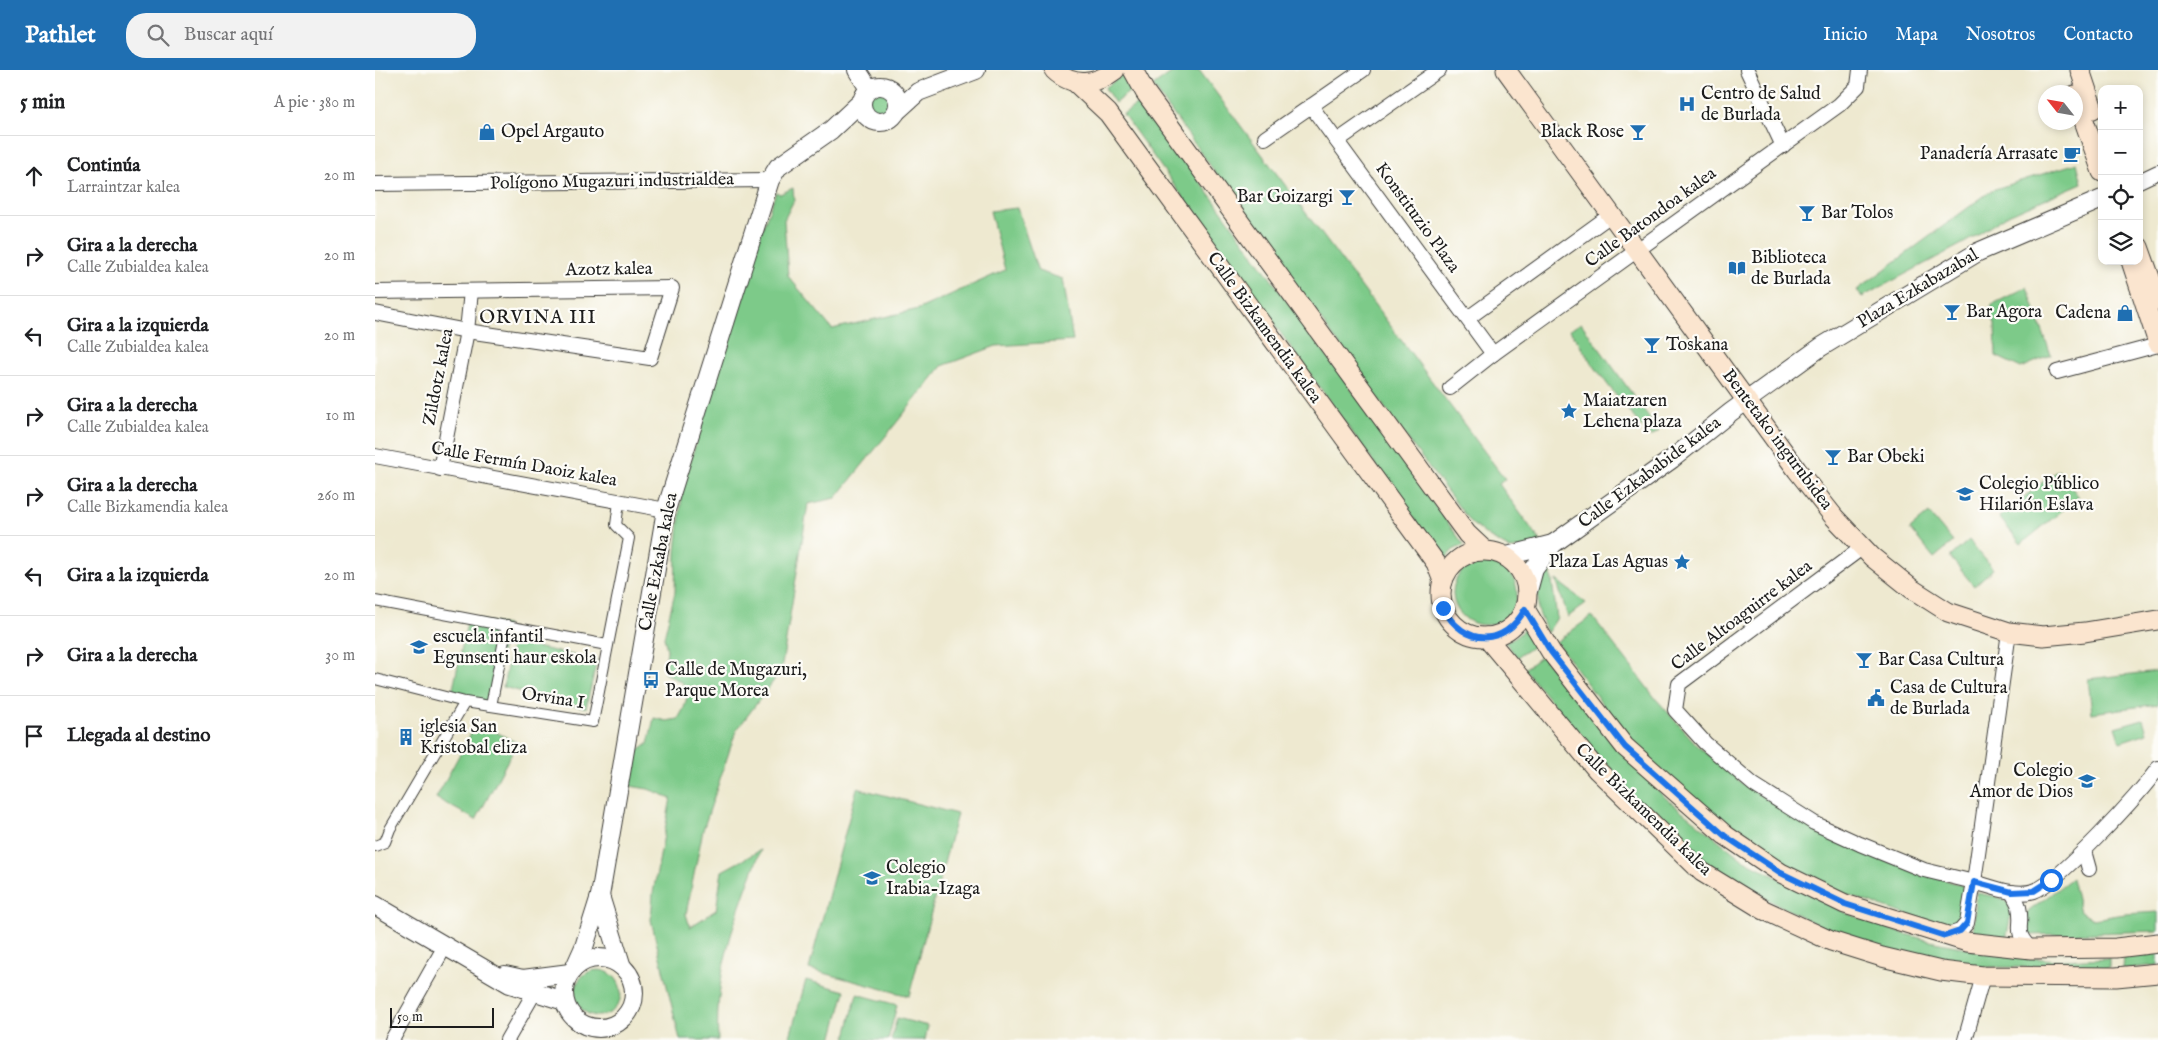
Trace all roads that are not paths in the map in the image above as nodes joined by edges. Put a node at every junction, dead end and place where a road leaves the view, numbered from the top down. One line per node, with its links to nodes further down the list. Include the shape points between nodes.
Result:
1 (857, 70): 17 (street)
2 (976, 70): 16 (street)
3 (1054, 70): 13 (main road, Calle Bizkamendia kalea)
4 (1115, 70): 13 (main road, via 1104,79)
5 (1133, 70): 52 (main road, via 1145,92 1467,534)
6 (1363, 70): 18 (street)
7 (1439, 70): 23 (street)
8 (1506, 70): 31 (main road, Bentetako ingurubidea)
9 (1747, 70): 24 (street)
10 (1860, 70): 24 (street, Calle Batondoa kalea, via 1854,92)
11 (2067, 70): 14 (main road)
12 (2080, 70): 21 (main road)
13 (1075, 82): 54 (main road, Calle Bizkamendia kalea, via 1107,113 1437,563)
14 (2072, 85)
15 (888, 87): 16 (street); 17 (street, via 878,85); 19 (street, via 898,100)
16 (917, 92): 19 (street)
17 (866, 102): 19 (street, via 872,120 883,122); 28 (street, via 779,167)
18 (1311, 106): 22 (street); 23 (street, Konstituzio Plaza)
19 (897, 111)
20 (2083, 117): 25 (main road)
21 (2100, 130)
22 (1265, 138)
23 (1337, 141): 39 (street, Konstituzio Plaza)
24 (1783, 146): 32 (street, Calle Batondoa kalea)
25 (2098, 160)
26 (2158, 172): 27 (street)
27 (2143, 179)
28 (770, 180): 29 (street, Polígono Mugazuri industrialdea); 49 (street, Calle Ezkaba kalea)
29 (375, 184)
30 (2098, 201): 45 (street, Plaza Ezkabazabal, via 1977,252 1821,347)
31 (1612, 214): 32 (main road, Bentetako ingurubidea); 39 (street)
32 (1638, 250): 42 (street, Calle Batondoa kalea); 45 (main road, Bentetako ingurubidea)
33 (2143, 257): 37 (main road)
34 (2132, 265): 41 (main road)
35 (471, 291): 36 (street, Azotz kalea); 40 (street, Zildotz kalea); 40 (street, Azotz kalea, via 673,288 650,358)
36 (375, 292)
37 (2158, 300)
38 (375, 313): 40 (street, Azotz kalea)
39 (1468, 318): 42 (street, Konstituzio Plaza)
40 (467, 331): 47 (street, Zildotz kalea)
41 (2157, 332): 43 (street)
42 (1493, 354): 44 (street, Calle Batondoa kalea)
43 (2057, 372)
44 (1450, 388)
45 (1747, 401): 50 (street, Calle Ezkababide kalea); 51 (main road, Bentetako ingurubidea, via 1834,517)
46 (375, 456): 47 (street, Calle Fermín Daoiz kalea)
47 (440, 469): 48 (street, Calle Fermín Daoiz kalea)
48 (619, 502): 49 (street, Calle Fermín Daoiz kalea); 61 (street, Orvina I, via 616,525 629,538)
49 (666, 510): 71 (street, Calle Ezkaba kalea)
50 (1553, 544): 53 (street, Calle Ezkababide kalea); 55 (street, Calle Ezkababide kalea, via 1534,569)
51 (1863, 548): 59 (main road, Bentetako ingurubidea, via 1947,612); 69 (street, Calle Altoaguirre kalea, via 1679,684 1675,710 1705,743 1754,785 1814,823 1924,870)
52 (1484, 550): 53 (main road); 54 (main road, via 1470,552 1458,559)
53 (1507, 556): 55 (main road, via 1521,571)
54 (1443, 581): 60 (main road, via 1442,602 1450,620 1466,633)
55 (1527, 600): 60 (main road, via 1519,620 1510,629); 73 (main road, Calle Bizkamendia kalea, via 1551,652 1625,747 1725,836 1781,873 1845,904)
56 (375, 601): 58 (street)
57 (2158, 620): 59 (main road, Bentetako ingurubidea, via 2043,636)
58 (507, 625): 61 (street); 64 (street)
59 (2009, 632): 69 (street)
60 (1486, 637): 81 (main road, Calle Bizkamendia kalea, via 1597,770 1702,872 1764,910 1831,941 1890,959)
61 (607, 645): 64 (street, Orvina I, via 593,722)
62 (375, 679): 63 (street, Orvina I)
63 (465, 702): 64 (street, Orvina I); 66 (street, via 385,842)
64 (491, 706)
65 (2158, 768): 67 (street)
66 (375, 846)
67 (2084, 851): 68 (street); 70 (street, via 2034,891)
68 (2089, 869)
69 (1974, 882): 70 (street); 73 (street, via 1967,923 1960,931)
70 (2012, 892): 76 (street, via 2019,905 2018,929 2022,940)
71 (600, 896): 77 (street, Calle Ezkaba kalea); 78 (street, Calle Ezkaba kalea, via 584,947)
72 (375, 905): 75 (street)
73 (1945, 936): 76 (main road, Calle Bizkamendia kalea, via 1967,942)
74 (2158, 943): 76 (main road, Calle Bizkamendia kalea, via 2116,948)
75 (445, 946): 79 (street); 86 (street)
76 (2031, 949)
77 (621, 964): 78 (street, via 599,957 588,959); 84 (street, via 633,982)
78 (572, 970): 79 (street, via 523,979); 83 (street, via 563,991)
79 (488, 971): 82 (street)
80 (2158, 973): 81 (main road, Calle Bizkamendia kalea, via 2116,977)
81 (1983, 976): 89 (street)
82 (534, 993): 83 (street); 87 (street)
83 (564, 1001): 85 (street, via 569,1012)
84 (632, 1004): 85 (street, via 615,1024 597,1028); 88 (street)
85 (592, 1033)
86 (393, 1040)
87 (507, 1040)
88 (618, 1040)
89 (1965, 1040)

